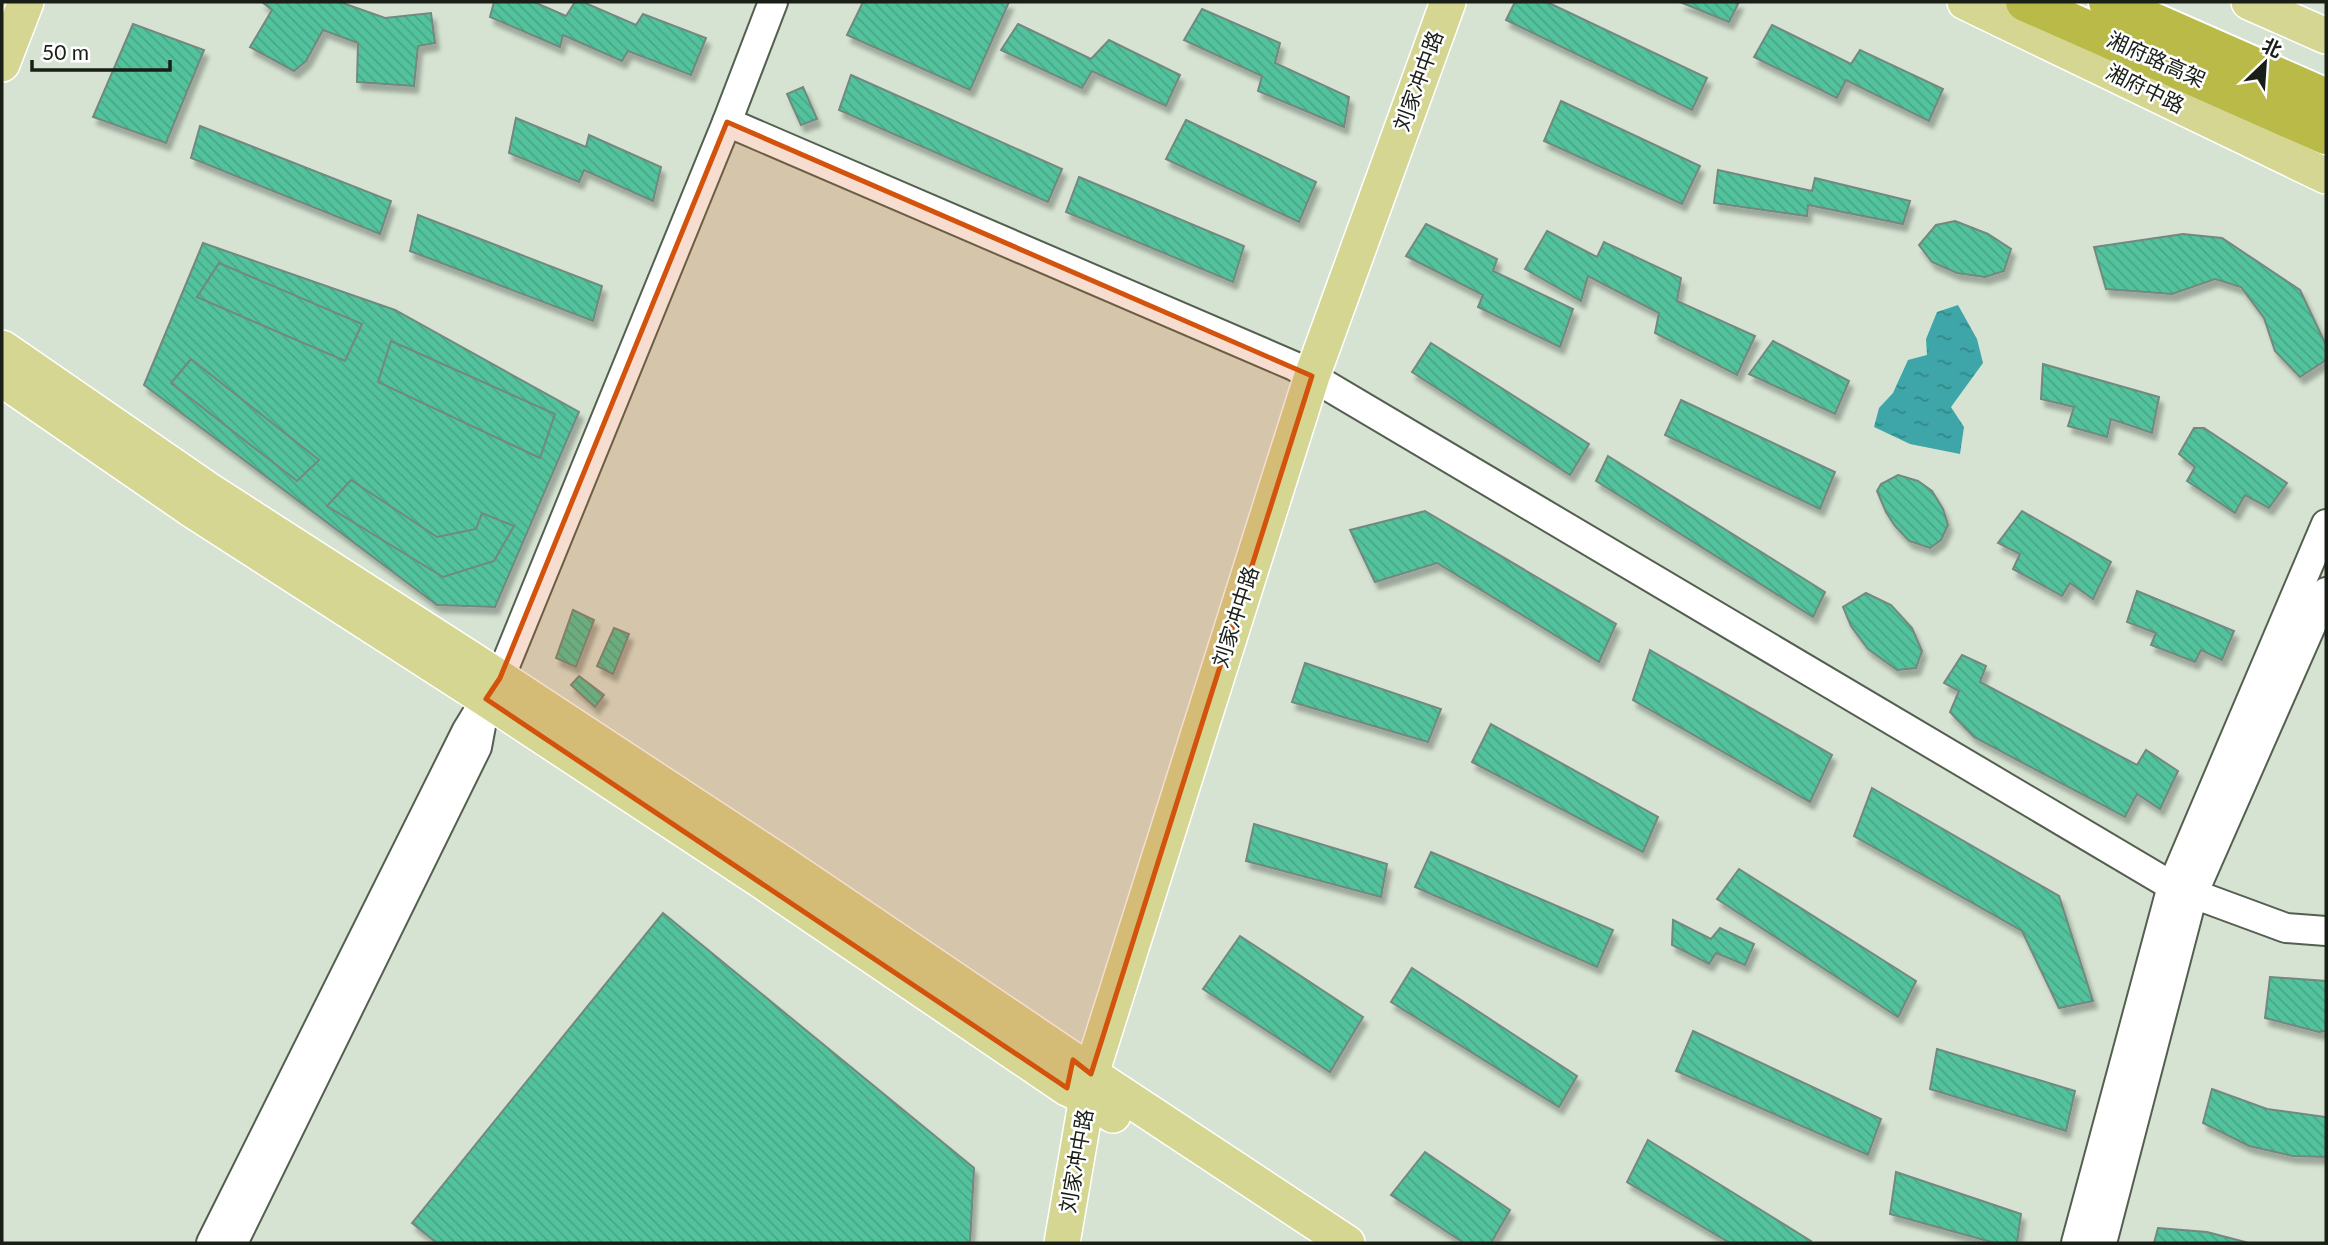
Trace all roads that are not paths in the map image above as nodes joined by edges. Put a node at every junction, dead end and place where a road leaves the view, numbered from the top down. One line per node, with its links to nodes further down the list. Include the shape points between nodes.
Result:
1 (26, 2): 10 (main road)
2 (773, 2): 12 (street)
3 (1422, 2): 16 (main road, 刘家冲中路)
4 (1448, 2): 16 (main road, 刘家冲中路)
5 (1965, 2): 14 (main road, 湘府中路)
6 (2025, 2): 13 (highway, 湘府路高架)
7 (2108, 2): 11 (highway, 湘府路高架)
8 (2249, 2): 9 (main road)
9 (2326, 36)
10 (2, 64)
11 (2326, 98)
12 (727, 121): 16 (street); 20 (street)
13 (2326, 135)
14 (2326, 176)
15 (2, 348): 20 (main road)
16 (1303, 371): 21 (street); 23 (main road, 刘家冲中路)
17 (2, 379): 20 (main road, via 194,512)
18 (2326, 524): 21 (street)
19 (2326, 592): 21 (street)
20 (493, 688): 23 (main road, via 762,881); 24 (street, via 467,730); 25 (street, via 477,747)
21 (2183, 890): 22 (street, via 2286,928); 30 (street); 31 (street)
22 (2326, 931)
23 (1080, 1080): 26 (main road, 刘家冲中路); 27 (main road, 刘家冲中路); 28 (main road); 29 (main road)
24 (211, 1243)
25 (233, 1243)
26 (1040, 1243)
27 (1062, 1243)
28 (1306, 1243)
29 (1347, 1243)
30 (2076, 1243)
31 (2102, 1243)

